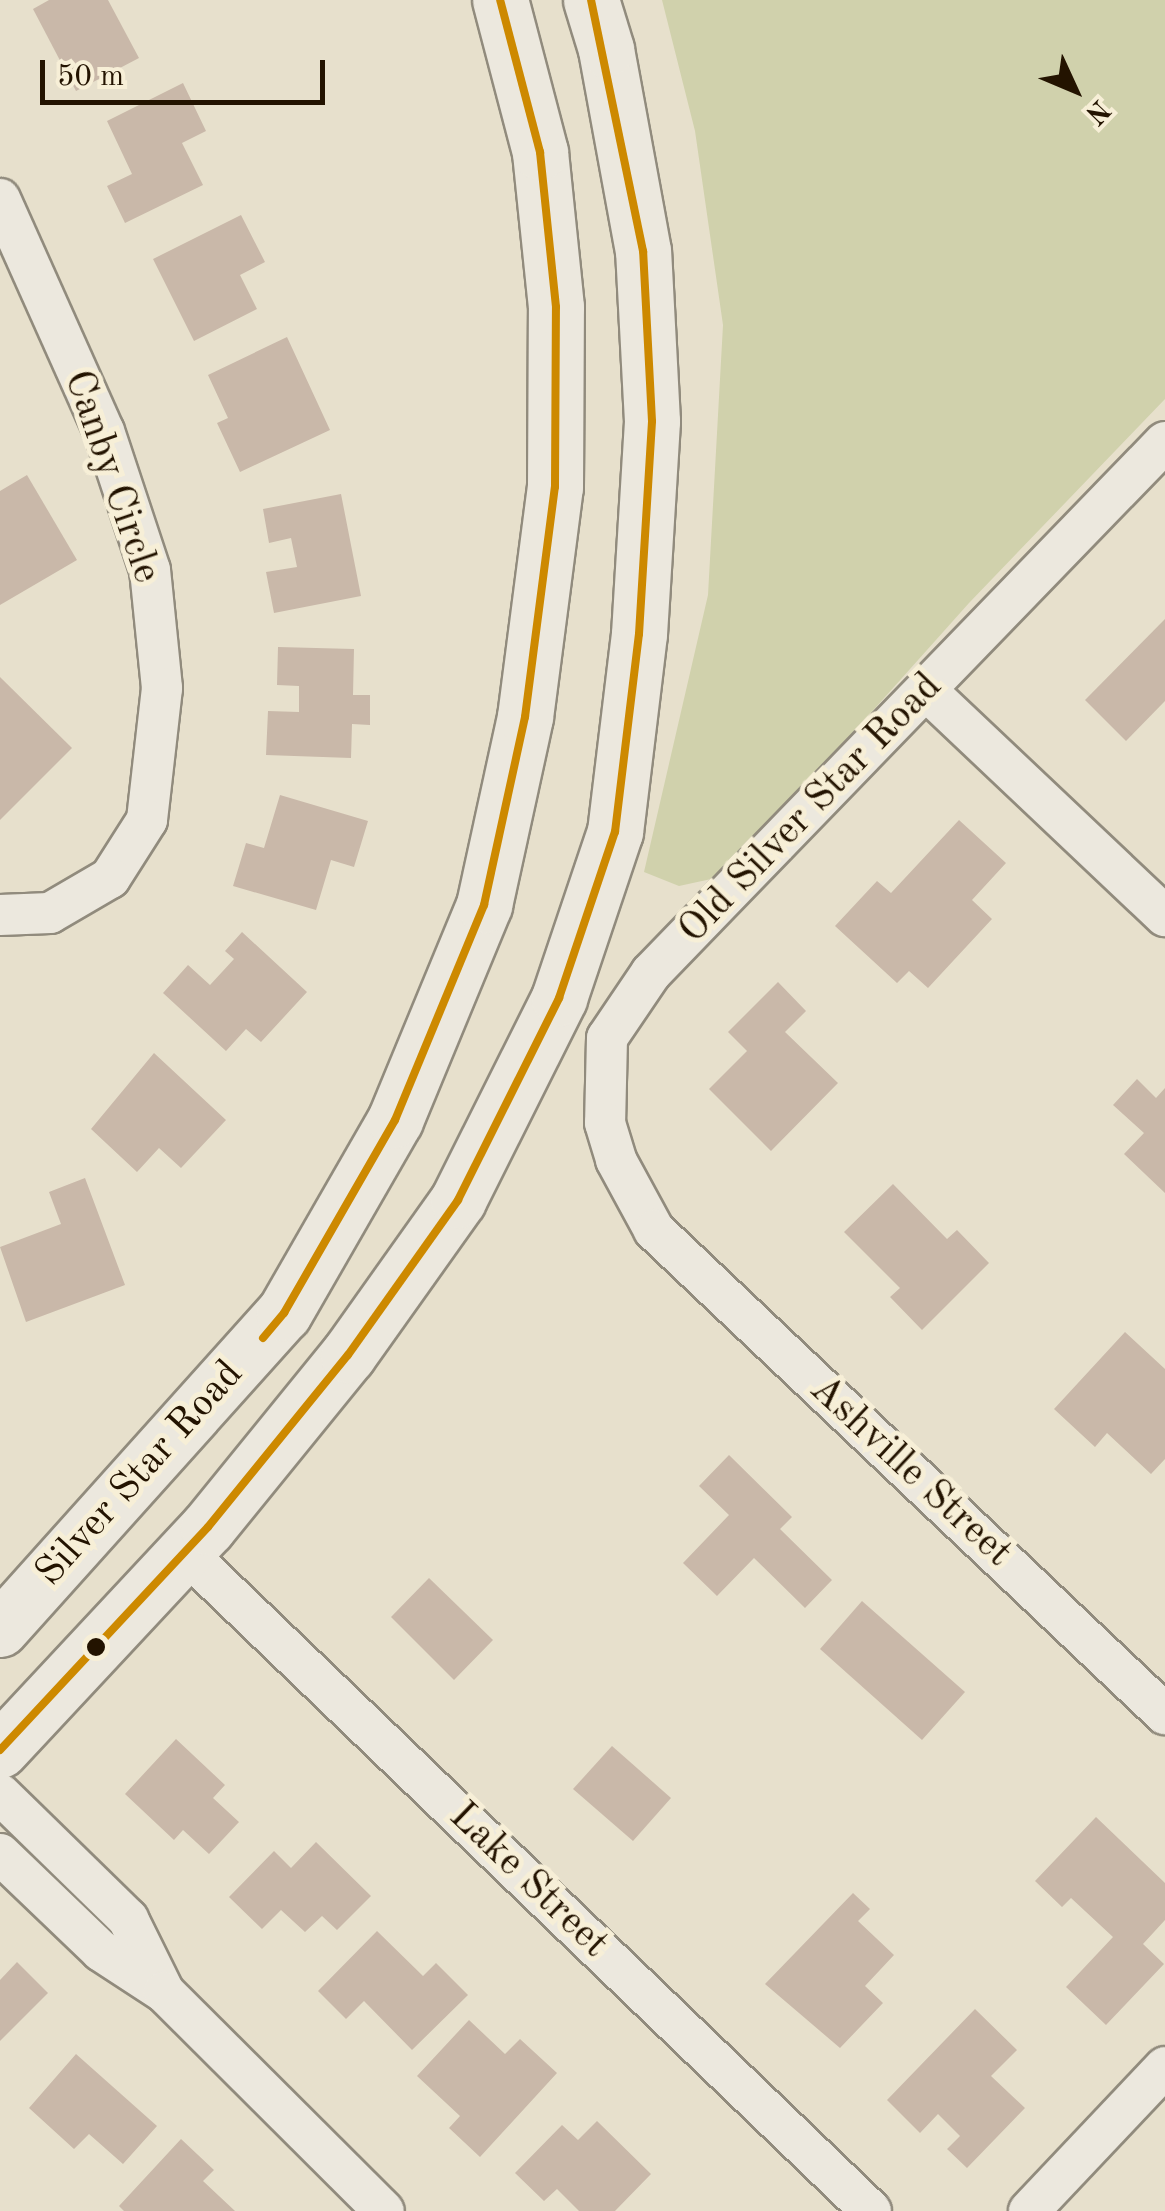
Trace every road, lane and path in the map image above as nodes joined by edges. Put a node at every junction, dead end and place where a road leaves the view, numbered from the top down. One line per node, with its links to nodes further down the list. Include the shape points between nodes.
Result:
1 (500, 0): 10 (main road, Silver Star Road, via 540,152 556,307 555,487 524,718 484,905 395,1120 284,1313)
2 (591, 0): 9 (main road, Silver Star Road, via 643,252 652,421 639,634 614,832 559,998 458,1200 348,1355)
3 (0, 199): 6 (street, Canby Circle, via 104,432 150,570 162,688 147,820 110,878 50,913)
4 (1165, 442): 5 (street, Old Silver Star Road)
5 (926, 691): 7 (street); 8 (street, Old Silver Star Road, via 651,973 608,1038 606,1123 616,1160)
6 (0, 914)
7 (1165, 916)
8 (654, 1230): 11 (street, Ashville Street)
9 (185, 1552): 12 (main road, Silver Star Road); 18 (street, Lake Street)
10 (0, 1629)
11 (1165, 1714)
12 (0, 1750)
13 (0, 1794): 15 (street, via 128,1920)
14 (0, 1854): 15 (street, via 101,1952)
15 (164, 1992): 17 (street)
16 (1165, 2066): 19 (street)
17 (384, 2211)
18 (871, 2211)
19 (1029, 2211)

